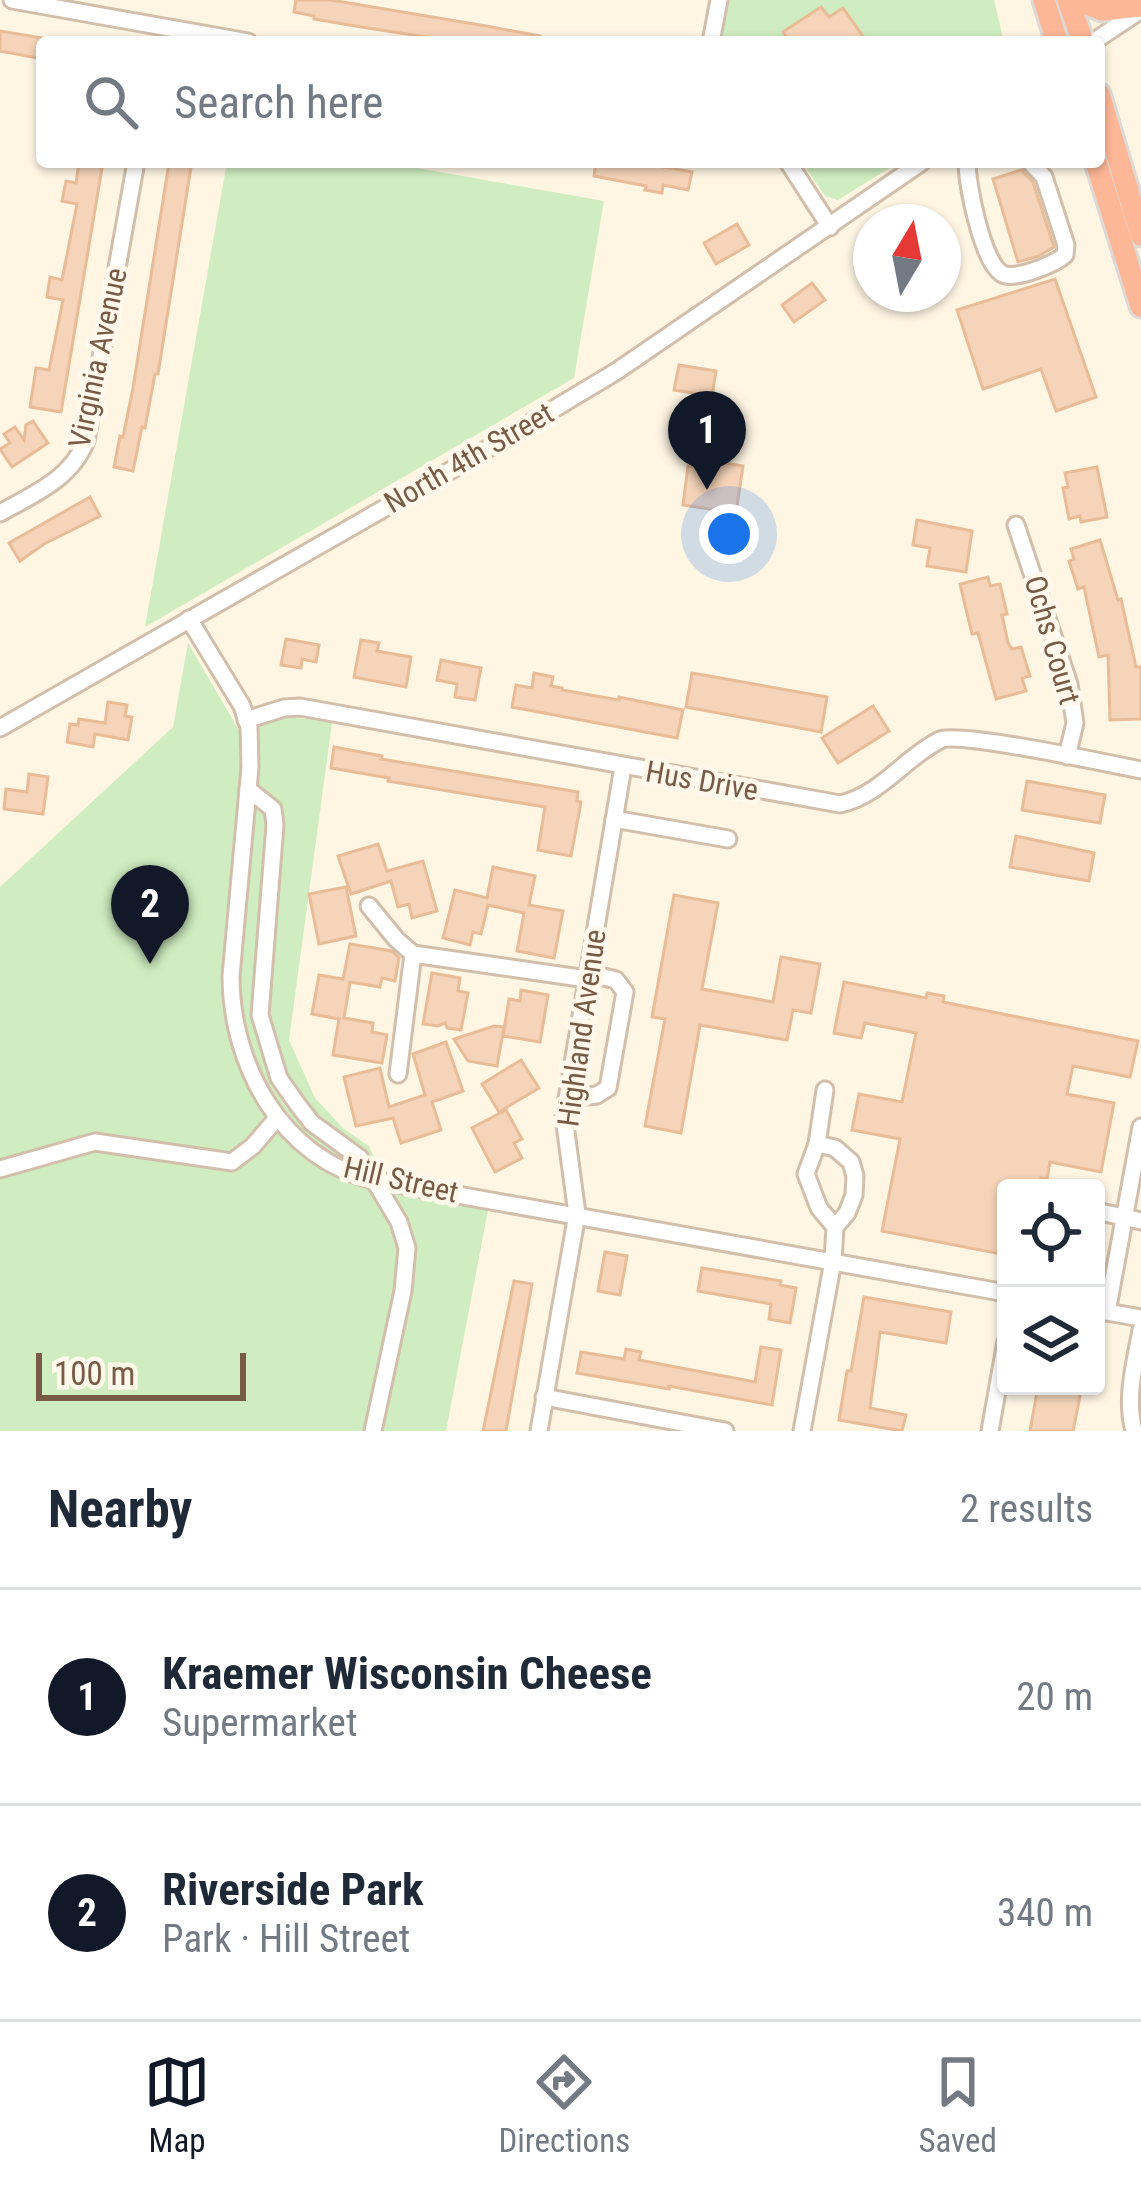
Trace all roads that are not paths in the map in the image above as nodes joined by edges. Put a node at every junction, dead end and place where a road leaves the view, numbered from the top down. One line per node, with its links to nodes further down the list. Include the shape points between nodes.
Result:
1 (12, 0): 7 (street)
2 (719, 0): 8 (street)
3 (1044, 0): 9 (highway)
4 (1069, 0): 10 (highway)
5 (1078, 0): 6 (highway, via 1102,10)
6 (1141, 8): 11 (street)
7 (158, 34)
8 (712, 36)
9 (1056, 36)
10 (1081, 36)
11 (1101, 36)
12 (1105, 114): 20 (highway)
13 (135, 168): 22 (street, Virginia Avenue, via 80,454 62,476)
14 (792, 168): 19 (street)
15 (914, 168): 19 (street, North 4th Street)
16 (968, 168): 17 (street, via 990,259 1009,276 1065,256)
17 (1036, 168)
18 (1098, 168): 21 (highway)
19 (830, 227): 24 (street, North 4th Street, via 617,371)
20 (1141, 235)
21 (1141, 306)
22 (0, 513)
23 (1016, 525): 27 (street, Ochs Court, via 1069,684 1076,723)
24 (189, 620): 25 (street, Hill Street); 26 (street, North 4th Street)
25 (246, 720): 28 (street, Hus Drive, via 300,706); 30 (street, Hill Street)
26 (0, 728)
27 (1066, 757): 28 (street, Hus Drive, via 950,736 862,798 840,804); 29 (street, Hus Drive)
28 (623, 766): 31 (street, Highland Avenue)
29 (1141, 770)
30 (248, 789): 36 (street, via 273,809 274,825); 37 (street, Hill Street)
31 (614, 819): 32 (street); 35 (street, Highland Avenue)
32 (728, 839)
33 (369, 906): 34 (street)
34 (413, 954): 35 (street); 38 (street)
35 (588, 976): 40 (street, Highland Avenue); 40 (street, via 616,980 625,992 608,1088)
36 (260, 1015): 37 (street); 45 (street, via 279,1078 312,1123 360,1158)
37 (234, 1025): 41 (street, Hill Street, via 250,1074)
38 (398, 1074)
39 (825, 1090): 43 (street)
40 (567, 1098): 46 (street, Highland Avenue)
41 (277, 1118): 44 (street, via 232,1162 95,1142); 45 (street, Hill Street, via 310,1151)
42 (1141, 1127): 47 (street)
43 (817, 1144): 48 (street, via 806,1174); 48 (street, via 835,1148 855,1176)
44 (0, 1169)
45 (368, 1179): 46 (street, Hill Street); 58 (street, via 407,1248)
46 (577, 1214): 49 (street, Hill Street); 56 (street, Highland Avenue)
47 (1133, 1219): 51 (street)
48 (836, 1227): 49 (street)
49 (833, 1261): 50 (street, Hill Street); 61 (street)
50 (997, 1292)
51 (1105, 1302)
52 (1105, 1312): 53 (street)
53 (1141, 1318)
54 (1141, 1330): 63 (street, via 1129,1404)
55 (997, 1392): 62 (street)
56 (544, 1397): 57 (street); 59 (street, Highland Avenue)
57 (665, 1425): 60 (street)
58 (374, 1431)
59 (538, 1431)
60 (725, 1431)
61 (802, 1431)
62 (990, 1431)
63 (1134, 1431)

